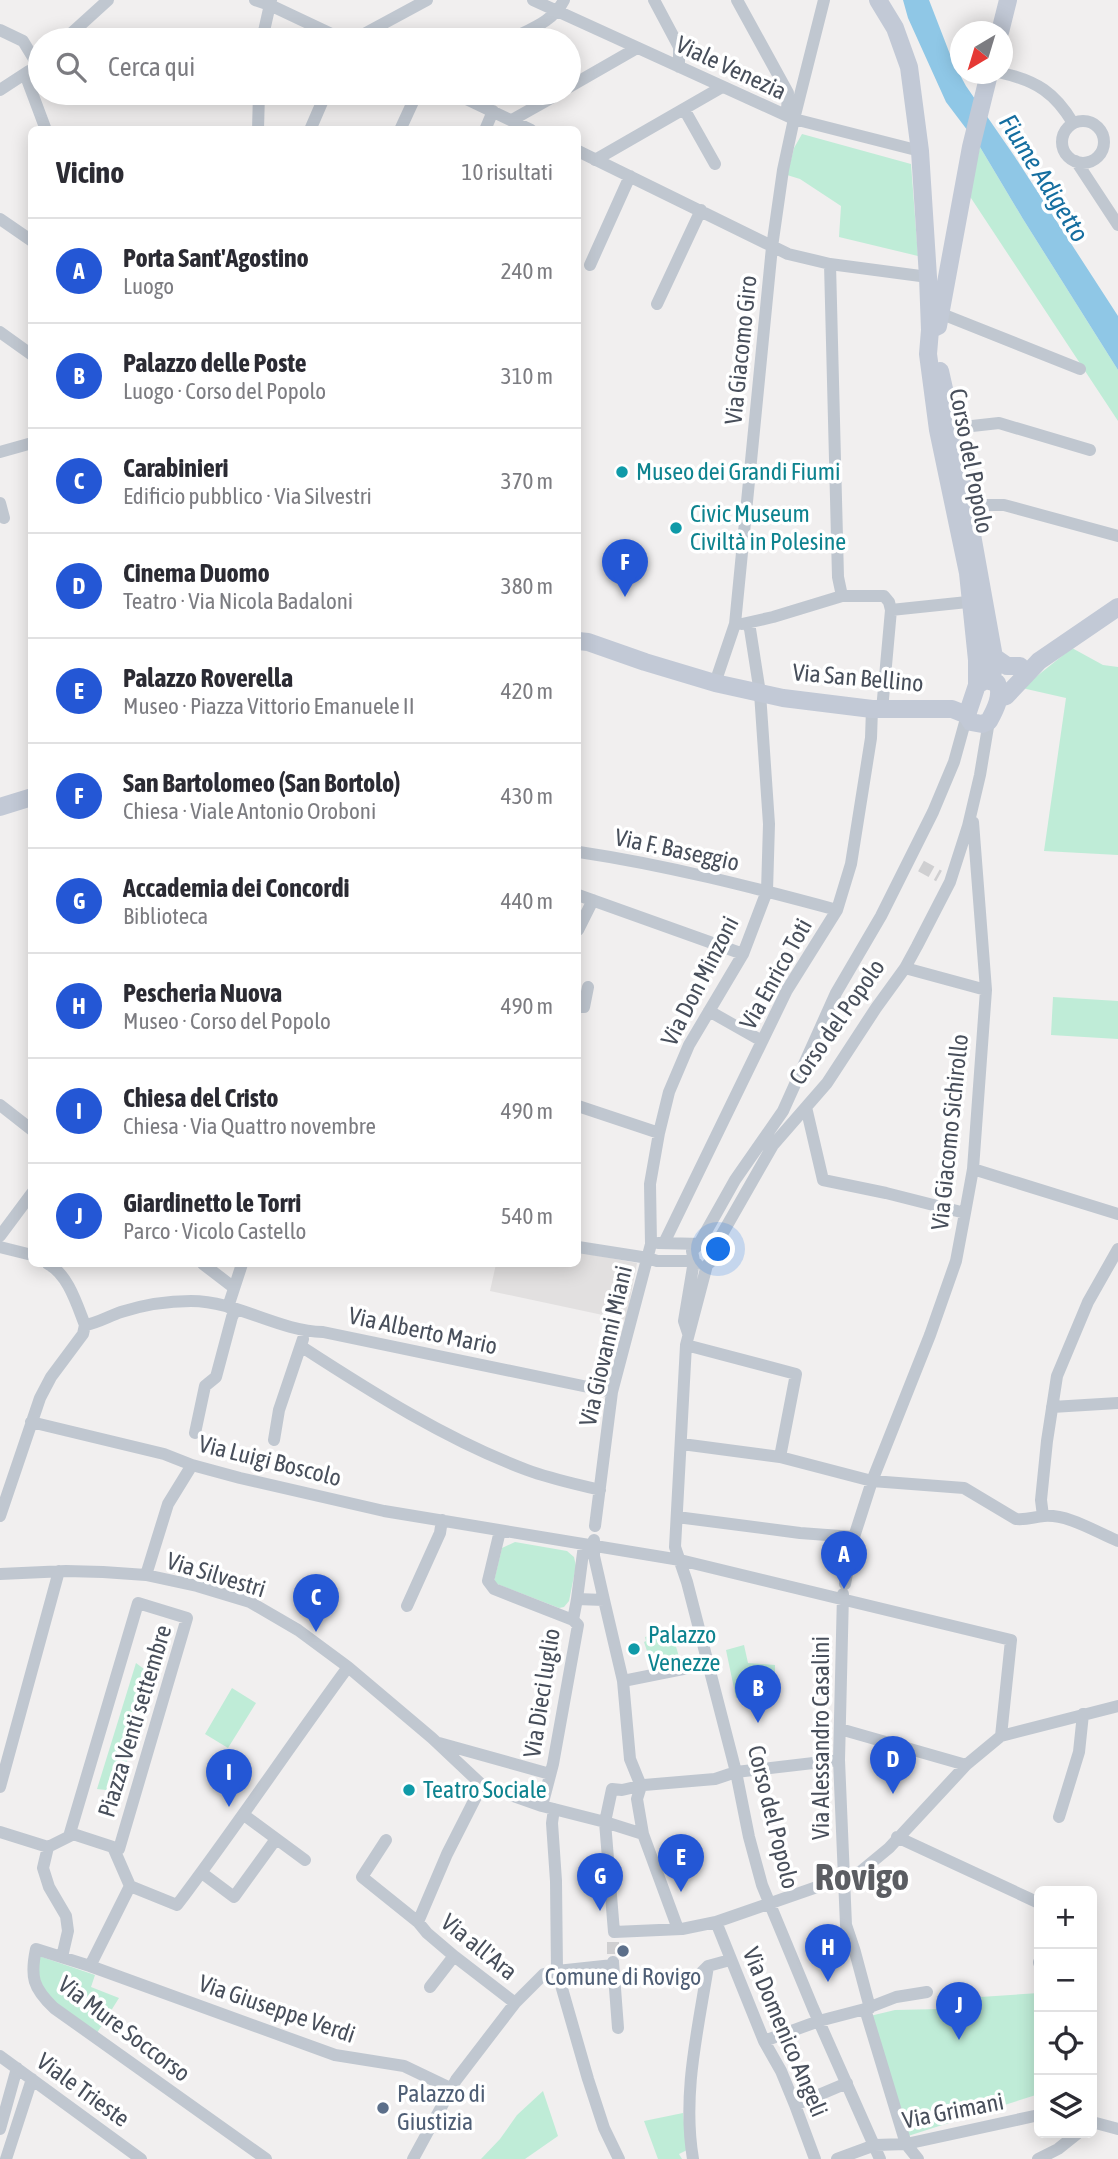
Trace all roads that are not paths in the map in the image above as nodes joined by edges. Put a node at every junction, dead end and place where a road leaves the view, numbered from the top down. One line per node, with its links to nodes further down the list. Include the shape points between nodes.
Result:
1 (108, 0): 13 (street)
2 (255, 0): 10 (street)
3 (427, 0): 16 (street)
4 (533, 0): 11 (street, Viale Venezia)
5 (654, 0): 21 (street, via 679,47)
6 (737, 0): 32 (street)
7 (824, 0): 29 (street, Via Giacomo Giro)
8 (878, 0): 50 (street, via 895,28 909,67)
9 (1008, 0): 12 (street)
10 (271, 3): 14 (street); 15 (street)
11 (561, 6): 17 (street); 20 (street, Viale Venezia)
12 (1003, 21)
13 (77, 28)
14 (265, 28)
15 (320, 28)
16 (375, 28)
17 (532, 28)
18 (0, 30): 19 (street)
19 (28, 48)
20 (637, 48): 21 (street, Viale Venezia); 26 (street)
21 (679, 67): 28 (street, Viale Venezia)
22 (28, 72): 23 (street)
23 (25, 74): 27 (street); 31 (street)
24 (1013, 76): 25 (street)
25 (1023, 79): 30 (street); 43 (street, via 1056,97)
26 (581, 81)
27 (28, 82)
28 (722, 87): 39 (street); 41 (street, Viale Venezia)
29 (802, 87): 32 (street); 41 (street, Via Giacomo Giro)
30 (985, 89): 61 (street)
31 (0, 90)
32 (788, 93): 41 (street, via 787,110)
33 (37, 105): 44 (street)
34 (259, 105): 45 (street)
35 (321, 105): 46 (street)
36 (411, 105): 47 (street)
37 (480, 105): 40 (street)
38 (539, 105): 42 (street)
39 (684, 109): 52 (street); 54 (street)
40 (493, 111): 42 (street); 48 (street)
41 (794, 119): 50 (street, Viale Venezia); 60 (street, Via Giacomo Giro)
42 (512, 120): 49 (street)
43 (1073, 123): 53 (street, via 1062,139 1065,153); 53 (street, via 1093,123 1104,140 1096,159)
44 (44, 126)
45 (258, 126)
46 (312, 126)
47 (402, 126)
48 (487, 126)
49 (523, 126)
50 (920, 151): 64 (street)
51 (581, 153): 52 (street)
52 (595, 160): 55 (street)
53 (1076, 161): 58 (street)
54 (715, 164)
55 (630, 176): 56 (street); 63 (street)
56 (701, 210): 60 (street); 65 (street)
57 (0, 219): 59 (street)
58 (1118, 225)
59 (28, 238)
60 (772, 247): 62 (street); 82 (street, Via Giacomo Giro)
61 (952, 261): 64 (street, via 941,274); 66 (street)
62 (830, 264): 64 (street); 78 (street)
63 (590, 265)
64 (928, 277): 66 (street)
65 (657, 304)
66 (935, 312): 69 (street); 70 (street, Corso del Popolo, via 938,326 930,330)
67 (0, 332): 68 (street)
68 (28, 352)
69 (1080, 369)
70 (946, 429): 72 (street, via 999,424); 75 (street, Corso del Popolo)
71 (28, 444): 73 (street)
72 (1090, 450)
73 (0, 452)
74 (0, 503): 76 (street)
75 (960, 505): 77 (street, via 1004,505); 79 (street, Corso del Popolo)
76 (4, 518)
77 (1118, 536)
78 (842, 596): 81 (street, via 884,596); 82 (street)
79 (978, 601): 81 (street); 84 (street, Corso del Popolo); 88 (street, Corso del Popolo, via 977,660)
80 (1118, 607): 85 (street)
81 (891, 610): 91 (street, Via Enrico Toti)
82 (741, 624): 87 (street, Via Giacomo Giro); 89 (street, Via Giacomo Giro, via 750,629)
83 (581, 641): 87 (street, Via San Bellino)
84 (994, 657): 86 (street, via 1007,666); 88 (street, Corso del Popolo)
85 (1039, 661): 86 (street); 88 (street, via 1006,696)
86 (1020, 666): 88 (street)
87 (715, 683): 89 (street, Via San Bellino)
88 (991, 687): 90 (street); 92 (street)
89 (760, 693): 91 (street, Via San Bellino); 97 (street, Via Don Minzoni, via 769,824)
90 (963, 709): 91 (street, Via San Bellino); 92 (street, Via San Bellino, via 971,722); 120 (street, Corso del Popolo, via 954,762 916,862 836,993 783,1111 735,1180)
91 (877, 710): 100 (street, Via Enrico Toti, via 851,864)
92 (989, 721): 95 (street, Corso del Popolo)
93 (28, 798): 94 (street)
94 (0, 807)
95 (972, 814): 103 (street, Corso del Popolo); 105 (street, Via Giacomo Sichirollo)
96 (581, 852): 97 (street, Via F. Baseggio)
97 (767, 891): 100 (street, Via F. Baseggio); 102 (street, Via Don Minzoni)
98 (581, 896): 99 (street)
99 (593, 900): 101 (street); 102 (street)
100 (837, 910): 108 (street, Via Enrico Toti, via 787,990)
101 (581, 924)
102 (743, 954): 107 (street, Via Don Minzoni)
103 (905, 968): 105 (street); 111 (street, Corso del Popolo)
104 (588, 986): 106 (street)
105 (986, 990): 114 (street, Via Giacomo Sichirollo)
106 (581, 1007)
107 (709, 1011): 108 (street); 113 (street, Via Don Minzoni, via 669,1092)
108 (762, 1041): 119 (street, Via Enrico Toti)
109 (0, 1105): 112 (street)
110 (581, 1107): 113 (street)
111 (806, 1107): 116 (street, via 824,1180); 124 (street, Corso del Popolo, via 773,1145)
112 (28, 1127)
113 (659, 1133): 119 (street, Via Don Minzoni, via 650,1184)
114 (972, 1169): 116 (street, Via Giacomo Sichirollo); 117 (street)
115 (28, 1198): 118 (street)
116 (965, 1213): 147 (street, Via Giacomo Sichirollo, via 956,1261)
117 (1118, 1214)
118 (0, 1236)
119 (658, 1243): 120 (street); 126 (street, Via Giovanni Miani)
120 (699, 1244): 124 (street); 127 (street, Corso del Popolo, via 692,1251)
121 (0, 1247): 125 (street)
122 (581, 1247): 126 (street)
123 (1118, 1249): 140 (street, via 1069,1343)
124 (713, 1250): 128 (street, Corso del Popolo, via 714,1257)
125 (28, 1254)
126 (648, 1258): 127 (street); 138 (street, Via Giovanni Miani)
127 (694, 1261): 128 (street); 136 (street, Corso del Popolo, via 684,1321)
128 (707, 1265): 136 (street, Corso del Popolo)
129 (58, 1267): 134 (street)
130 (207, 1267): 132 (street)
131 (241, 1267): 132 (street)
132 (233, 1287): 133 (street)
133 (232, 1308): 134 (street, Via Alberto Mario, via 193,1301 156,1304); 135 (street, Via Alberto Mario); 142 (street, via 216,1377 205,1386)
134 (85, 1325): 141 (street, via 51,1377)
135 (305, 1332): 137 (street); 138 (street, Via Alberto Mario)
136 (687, 1339): 144 (street, Corso del Popolo); 145 (street, via 796,1374)
137 (302, 1347): 143 (street, via 288,1380); 148 (street, via 417,1419 527,1470 570,1484)
138 (612, 1391): 148 (street, Via Giovanni Miani)
139 (1118, 1403): 140 (street)
140 (1052, 1407): 150 (street)
141 (31, 1422): 146 (street, Via Luigi Boscolo); 149 (street)
142 (195, 1433)
143 (274, 1440)
144 (682, 1444): 145 (street); 151 (street, Corso del Popolo)
145 (780, 1457): 147 (street)
146 (192, 1465): 152 (street, Via Luigi Boscolo, via 384,1511); 160 (street, via 168,1504)
147 (872, 1480): 150 (street, via 964,1489 1016,1518); 154 (street, Via Giacomo Sichirollo)
148 (601, 1485): 155 (street, Via Giovanni Miani)
149 (0, 1516)
150 (1043, 1516): 156 (street, via 1066,1519)
151 (677, 1517): 154 (street); 157 (street, Corso del Popolo, via 675,1546)
152 (442, 1520): 153 (street, Via Luigi Boscolo); 165 (street)
153 (500, 1531): 155 (street, Via Luigi Boscolo); 167 (street, via 488,1581 494,1589)
154 (854, 1537): 161 (street, Via Alessandro Casalini)
155 (591, 1539): 157 (street, Via Luigi Boscolo); 162 (street, Via Giovanni Miani); 163 (street)
156 (1118, 1541)
157 (680, 1560): 161 (street, Via Luigi Boscolo); 170 (street, Corso del Popolo)
158 (59, 1571): 159 (street, Via Silvestri); 160 (street, Via Silvestri); 184 (street)
159 (0, 1574)
160 (146, 1576): 171 (street, Via Silvestri, via 250,1602)
161 (843, 1592): 175 (street, Via Alessandro Casalini); 176 (street, Via Luigi Boscolo, via 1012,1640)
162 (577, 1599): 163 (street); 167 (street, Via Giovanni Miani)
163 (604, 1600): 172 (street)
164 (140, 1604): 164 (street, Piazza Venti settembre, via 70,1833 119,1849 187,1618); 168 (street, Piazza Venti settembre)
165 (407, 1606)
166 (186, 1618): 169 (street, Piazza Venti settembre)
167 (573, 1619): 181 (street, Via Dieci luglio, via 578,1625)
168 (127, 1649)
169 (171, 1662)
170 (708, 1664): 172 (street); 180 (street, Corso del Popolo)
171 (348, 1667): 177 (street, Via Silvestri); 186 (street)
172 (623, 1681): 183 (street, via 630,1759)
173 (1118, 1706): 174 (street)
174 (1083, 1714): 176 (street); 187 (street, via 1079,1752)
175 (840, 1729): 178 (street, Via Alessandro Casalini); 179 (street)
176 (1001, 1736): 179 (street)
177 (438, 1743): 181 (street); 182 (street, Via Silvestri)
178 (839, 1760): 180 (street); 199 (street, Via Alessandro Casalini)
179 (967, 1765): 192 (street)
180 (736, 1772): 183 (street, via 715,1779); 202 (street, Corso del Popolo)
181 (550, 1773): 185 (street)
182 (482, 1784): 185 (street); 203 (street)
183 (641, 1786): 188 (street, via 612,1789); 190 (street, via 637,1799)
184 (0, 1787)
185 (548, 1808): 188 (street); 211 (street, via 556,1881)
186 (244, 1815): 193 (street); 198 (street)
187 (1059, 1817)
188 (605, 1822): 190 (street); 205 (street, via 614,1937)
189 (0, 1832): 195 (street)
190 (643, 1834): 205 (street)
191 (72, 1835): 195 (street)
192 (897, 1838): 199 (street, via 860,1872); 201 (street)
193 (276, 1839): 197 (street); 198 (street, via 234,1897)
194 (386, 1840): 203 (street, Via all'Ara, via 362,1877)
195 (48, 1846): 207 (street, via 43,1868 66,1916 68,1931)
196 (113, 1847): 200 (street, Piazza Venti settembre)
197 (305, 1860)
198 (202, 1873): 200 (street, via 177,1905)
199 (844, 1877): 202 (street); 216 (street, Via Alessandro Casalini, via 846,1925)
200 (130, 1886): 209 (street)
201 (1034, 1901)
202 (768, 1902): 204 (street); 217 (street, Corso del Popolo)
203 (418, 1922): 206 (street, Via all'Ara)
204 (716, 1922): 205 (street); 208 (street, Via Domenico Angeli)
205 (678, 1929)
206 (454, 1956): 213 (street); 215 (street, Via all'Ara)
207 (62, 1957): 209 (street, Via Mure Soccorso); 235 (street, Via Mure Soccorso, via 36,1949 32,1969 42,1996)
208 (730, 1960): 210 (street); 219 (street, Via Domenico Angeli)
209 (90, 1966): 224 (street, Via Giuseppe Verdi, via 335,2055 404,2066)
210 (708, 1966): 212 (street, via 697,1977); 238 (street, via 691,2075)
211 (557, 1971): 215 (street, via 544,1975); 218 (street, via 613,1964); 237 (street, via 604,2128)
212 (676, 1982)
213 (430, 1987)
214 (927, 1992): 216 (street)
215 (515, 2003): 224 (street)
216 (868, 2008): 217 (street); 231 (street, Via Alessandro Casalini)
217 (819, 2021): 219 (street); 223 (street, Corso del Popolo)
218 (618, 2028)
219 (764, 2041): 225 (street, Via Domenico Angeli)
220 (0, 2056): 221 (street, Viale Trieste)
221 (17, 2068): 222 (street, Viale Trieste); 228 (street)
222 (32, 2079): 233 (street); 234 (street, Viale Trieste)
223 (847, 2083): 225 (street); 232 (street, Corso del Popolo)
224 (450, 2088): 236 (street)
225 (795, 2105): 239 (street, Via Domenico Angeli)
226 (1034, 2116): 231 (street, Via Grimani)
227 (1097, 2123): 229 (street)
228 (0, 2129)
229 (1118, 2129)
230 (1072, 2138): 243 (street)
231 (906, 2144): 232 (street, Via Grimani); 242 (street)
232 (875, 2145): 240 (street, Via Grimani); 241 (street, Corso del Popolo)
233 (6, 2159)
234 (141, 2159)
235 (266, 2159)
236 (412, 2159)
237 (619, 2159)
238 (693, 2159)
239 (815, 2159)
240 (837, 2159)
241 (880, 2159)
242 (918, 2159)
243 (1038, 2159)

